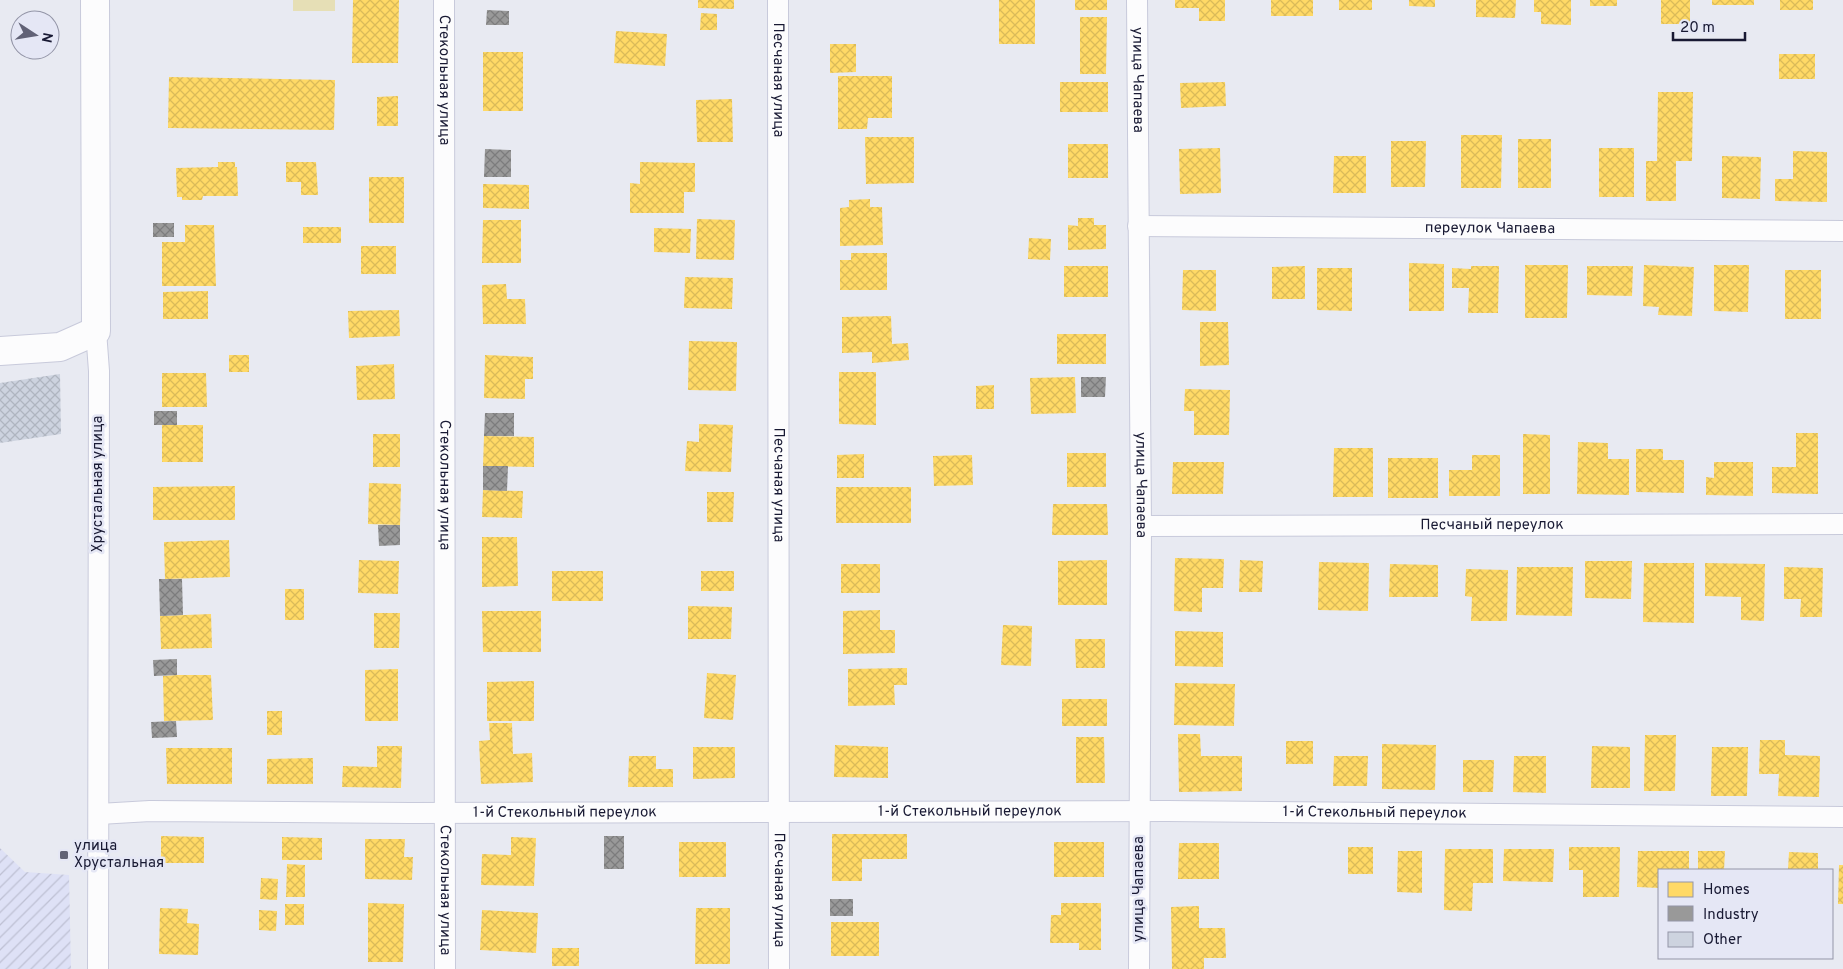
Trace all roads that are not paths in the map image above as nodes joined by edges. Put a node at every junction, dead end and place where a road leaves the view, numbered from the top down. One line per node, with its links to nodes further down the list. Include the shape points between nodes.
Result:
1 (95, 0): 7 (main road, Хрустальная улица)
2 (444, 0): 13 (street, Стекольная улица)
3 (778, 0): 12 (street, Песчаная улица)
4 (1137, 0): 5 (street, улица Чапаева)
5 (1138, 226): 6 (street, переулок Чапаева); 10 (street, улица Чапаева)
6 (1843, 231)
7 (96, 331): 8 (main road, via 60,347); 14 (street, Хрустальная улица, via 99,371)
8 (0, 351)
9 (1843, 524): 10 (street, Песчаный переулок)
10 (1141, 526): 11 (street, улица Чапаева)
11 (1139, 811): 12 (street, 1-й Стекольный переулок); 15 (street, 1-й Стекольный переулок); 19 (street, улица Чапаева)
12 (780, 812): 13 (street, 1-й Стекольный переулок); 18 (street, Песчаная улица)
13 (444, 813): 14 (street, 1-й Стекольный переулок); 17 (street, Стекольная улица)
14 (99, 814): 16 (street, Хрустальная улица)
15 (1843, 817)
16 (98, 969)
17 (444, 969)
18 (779, 969)
19 (1140, 969)

